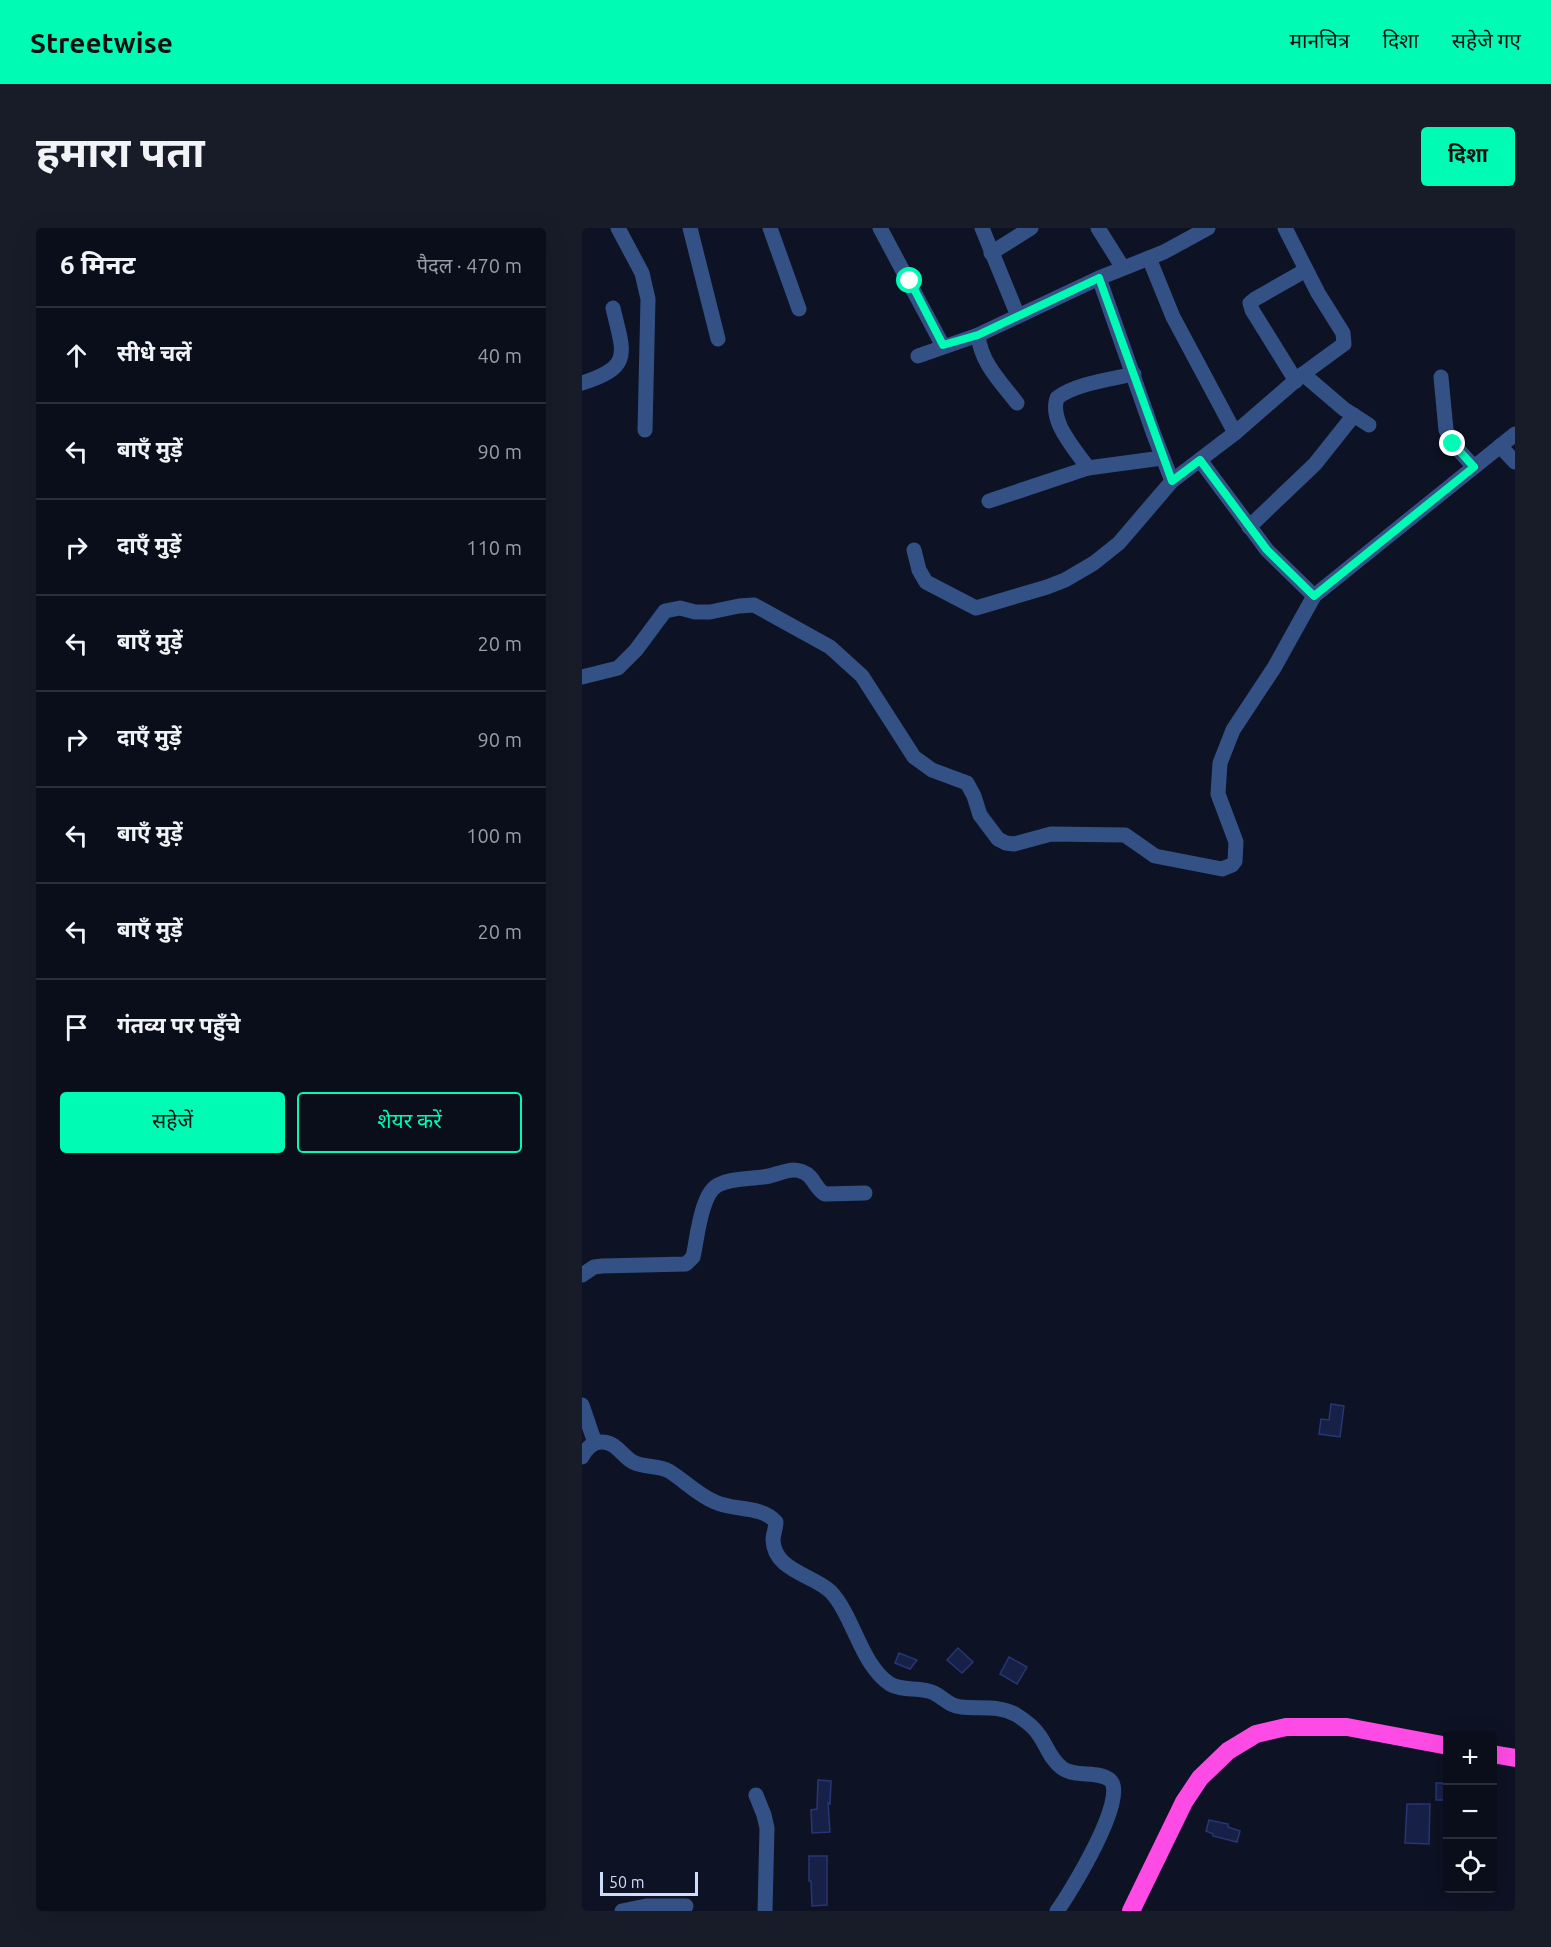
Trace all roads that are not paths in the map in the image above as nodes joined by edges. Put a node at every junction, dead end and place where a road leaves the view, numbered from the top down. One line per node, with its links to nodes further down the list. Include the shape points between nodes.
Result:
1 (618, 228): 30 (street, via 642,273 648,299)
2 (690, 228): 20 (street)
3 (770, 228): 17 (street)
4 (879, 228): 21 (street)
5 (982, 228): 11 (street)
6 (1031, 228): 11 (street)
7 (1098, 228): 13 (street)
8 (1208, 228): 10 (street)
9 (1285, 228): 14 (street)
10 (1179, 235): 12 (street)
11 (991, 253): 18 (street)
12 (1149, 258): 13 (street); 31 (street, via 1173,317)
13 (1123, 268): 15 (street)
14 (1306, 270): 25 (street, via 1345,340); 25 (street, via 1250,303)
15 (1099, 278): 18 (street); 23 (street)
16 (613, 308): 26 (street, via 622,357 604,376)
17 (799, 309)
18 (1018, 316): 19 (street)
19 (978, 335): 21 (street); 27 (street, via 990,370)
20 (718, 339)
21 (943, 345): 22 (street)
22 (918, 356)
23 (1134, 374): 34 (street); 38 (street, via 1090,384 1057,398 1060,428)
24 (1441, 377): 37 (street, via 1446,430)
25 (1299, 378): 28 (street); 31 (street)
26 (582, 383)
27 (1017, 403)
28 (1354, 415): 29 (street); 41 (street, via 1315,464)
29 (1369, 425)
30 (645, 430)
31 (1235, 433): 35 (street)
32 (1515, 434): 33 (street)
33 (1500, 446): 36 (street); 37 (street)
34 (1162, 458): 38 (street); 39 (street)
35 (1200, 460): 39 (street); 41 (street)
36 (1515, 462)
37 (1474, 467): 43 (street)
38 (1088, 468): 40 (street)
39 (1172, 481): 42 (street, via 1119,543 1094,564 1047,587 986,606 970,606 926,582)
40 (989, 501)
41 (1249, 527): 43 (street)
42 (914, 550)
43 (1314, 596): 44 (street, via 1274,668 1233,730 1220,764 1218,794 1234,833 1237,853 1232,865 1222,869 1155,856 1125,835 1051,834 1014,844 998,839 980,815 967,783 932,770 914,757 856,669 822,642 754,605 710,612 680,608 665,611 618,668)
44 (582, 677)
45 (865, 1193): 46 (street, via 825,1194 810,1174 791,1169 719,1184 705,1201 693,1257 686,1264 602,1266)
46 (582, 1275)
47 (582, 1404): 48 (street)
48 (595, 1443): 49 (street); 57 (street, via 611,1443 641,1466 669,1471 717,1503 770,1516 776,1522 773,1539 778,1554 793,1570 819,1583 838,1601 870,1661 891,1685 932,1692 959,1707 1008,1711 1036,1730 1048,1753 1062,1768 1112,1782 1114,1799 1094,1851)
49 (582, 1457)
50 (1443, 1745): 58 (highway, via 1347,1727 1286,1727 1256,1734 1228,1751 1200,1778 1184,1802)
51 (1497, 1755): 52 (highway)
52 (1515, 1758)
53 (756, 1795): 56 (street, via 767,1828)
54 (686, 1906): 55 (street, via 646,1906)
55 (622, 1911)
56 (765, 1911)
57 (1057, 1911)
58 (1131, 1911)

